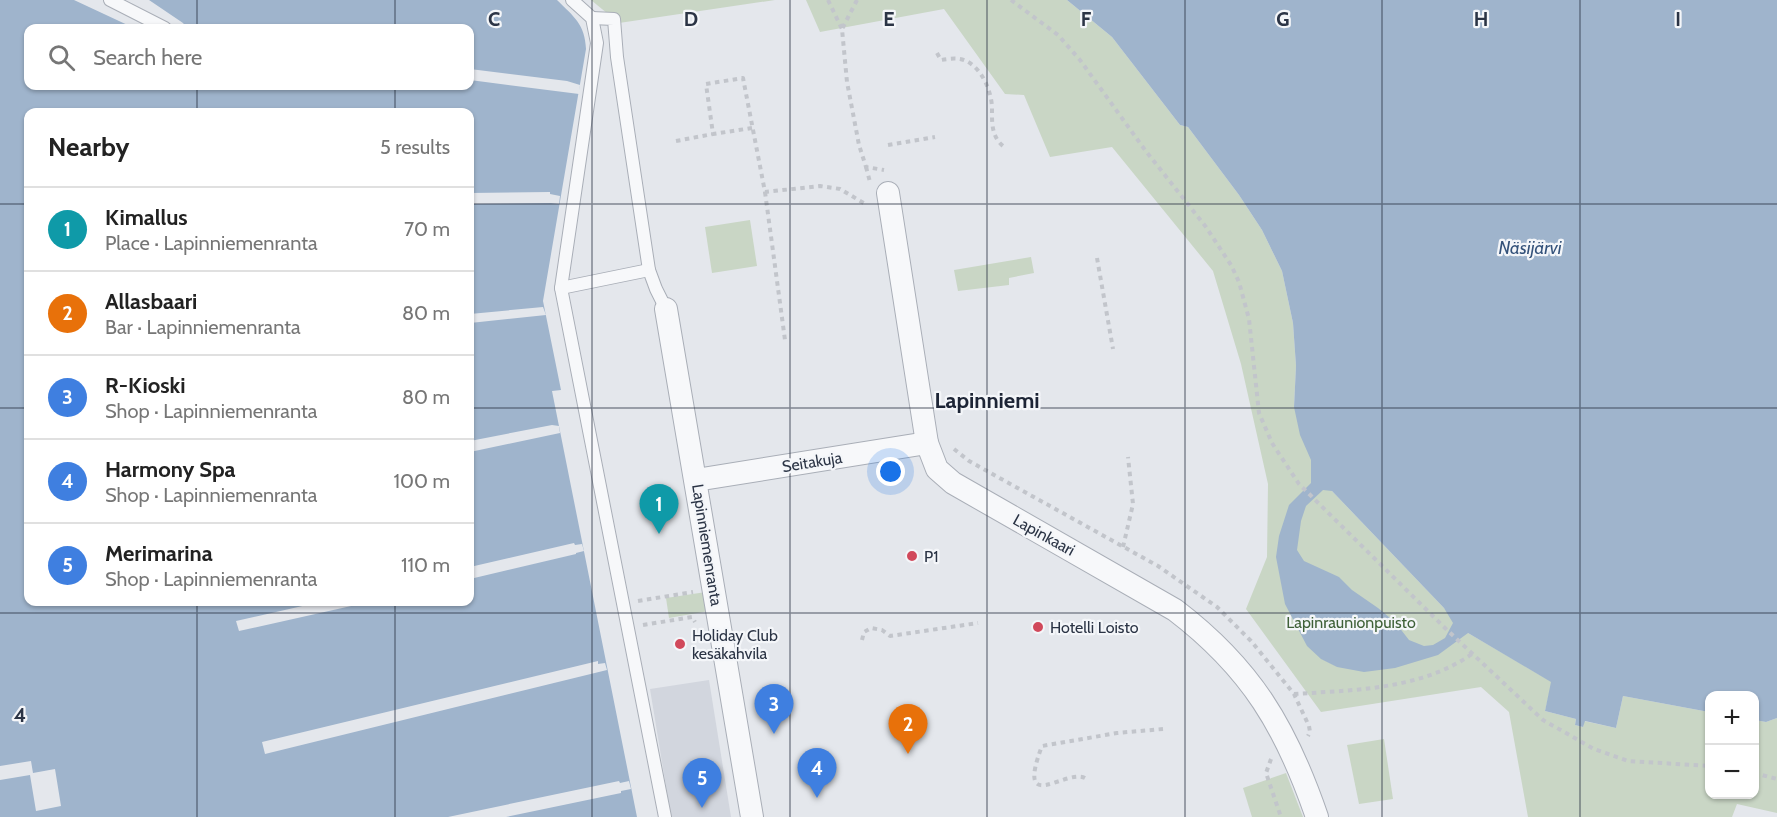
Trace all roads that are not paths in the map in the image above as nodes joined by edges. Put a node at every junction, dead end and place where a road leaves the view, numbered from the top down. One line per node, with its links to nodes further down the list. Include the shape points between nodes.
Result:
1 (110, 0): 4 (lane)
2 (572, 0): 3 (lane)
3 (592, 18): 6 (lane, via 614,19); 7 (lane, via 597,43)
4 (157, 24)
5 (884, 191): 9 (street, Lapinkaari)
6 (650, 270): 7 (lane); 8 (lane)
7 (561, 288): 11 (lane)
8 (666, 309): 10 (street, Lapinniemenranta)
9 (927, 443): 10 (street, Seitakuja); 13 (street, Lapinkaari, via 937,469 953,483 1131,584 1206,634 1238,667 1265,704 1302,776)
10 (696, 480): 12 (street, Lapinniemenranta)
11 (665, 817)
12 (752, 817)
13 (1317, 817)

